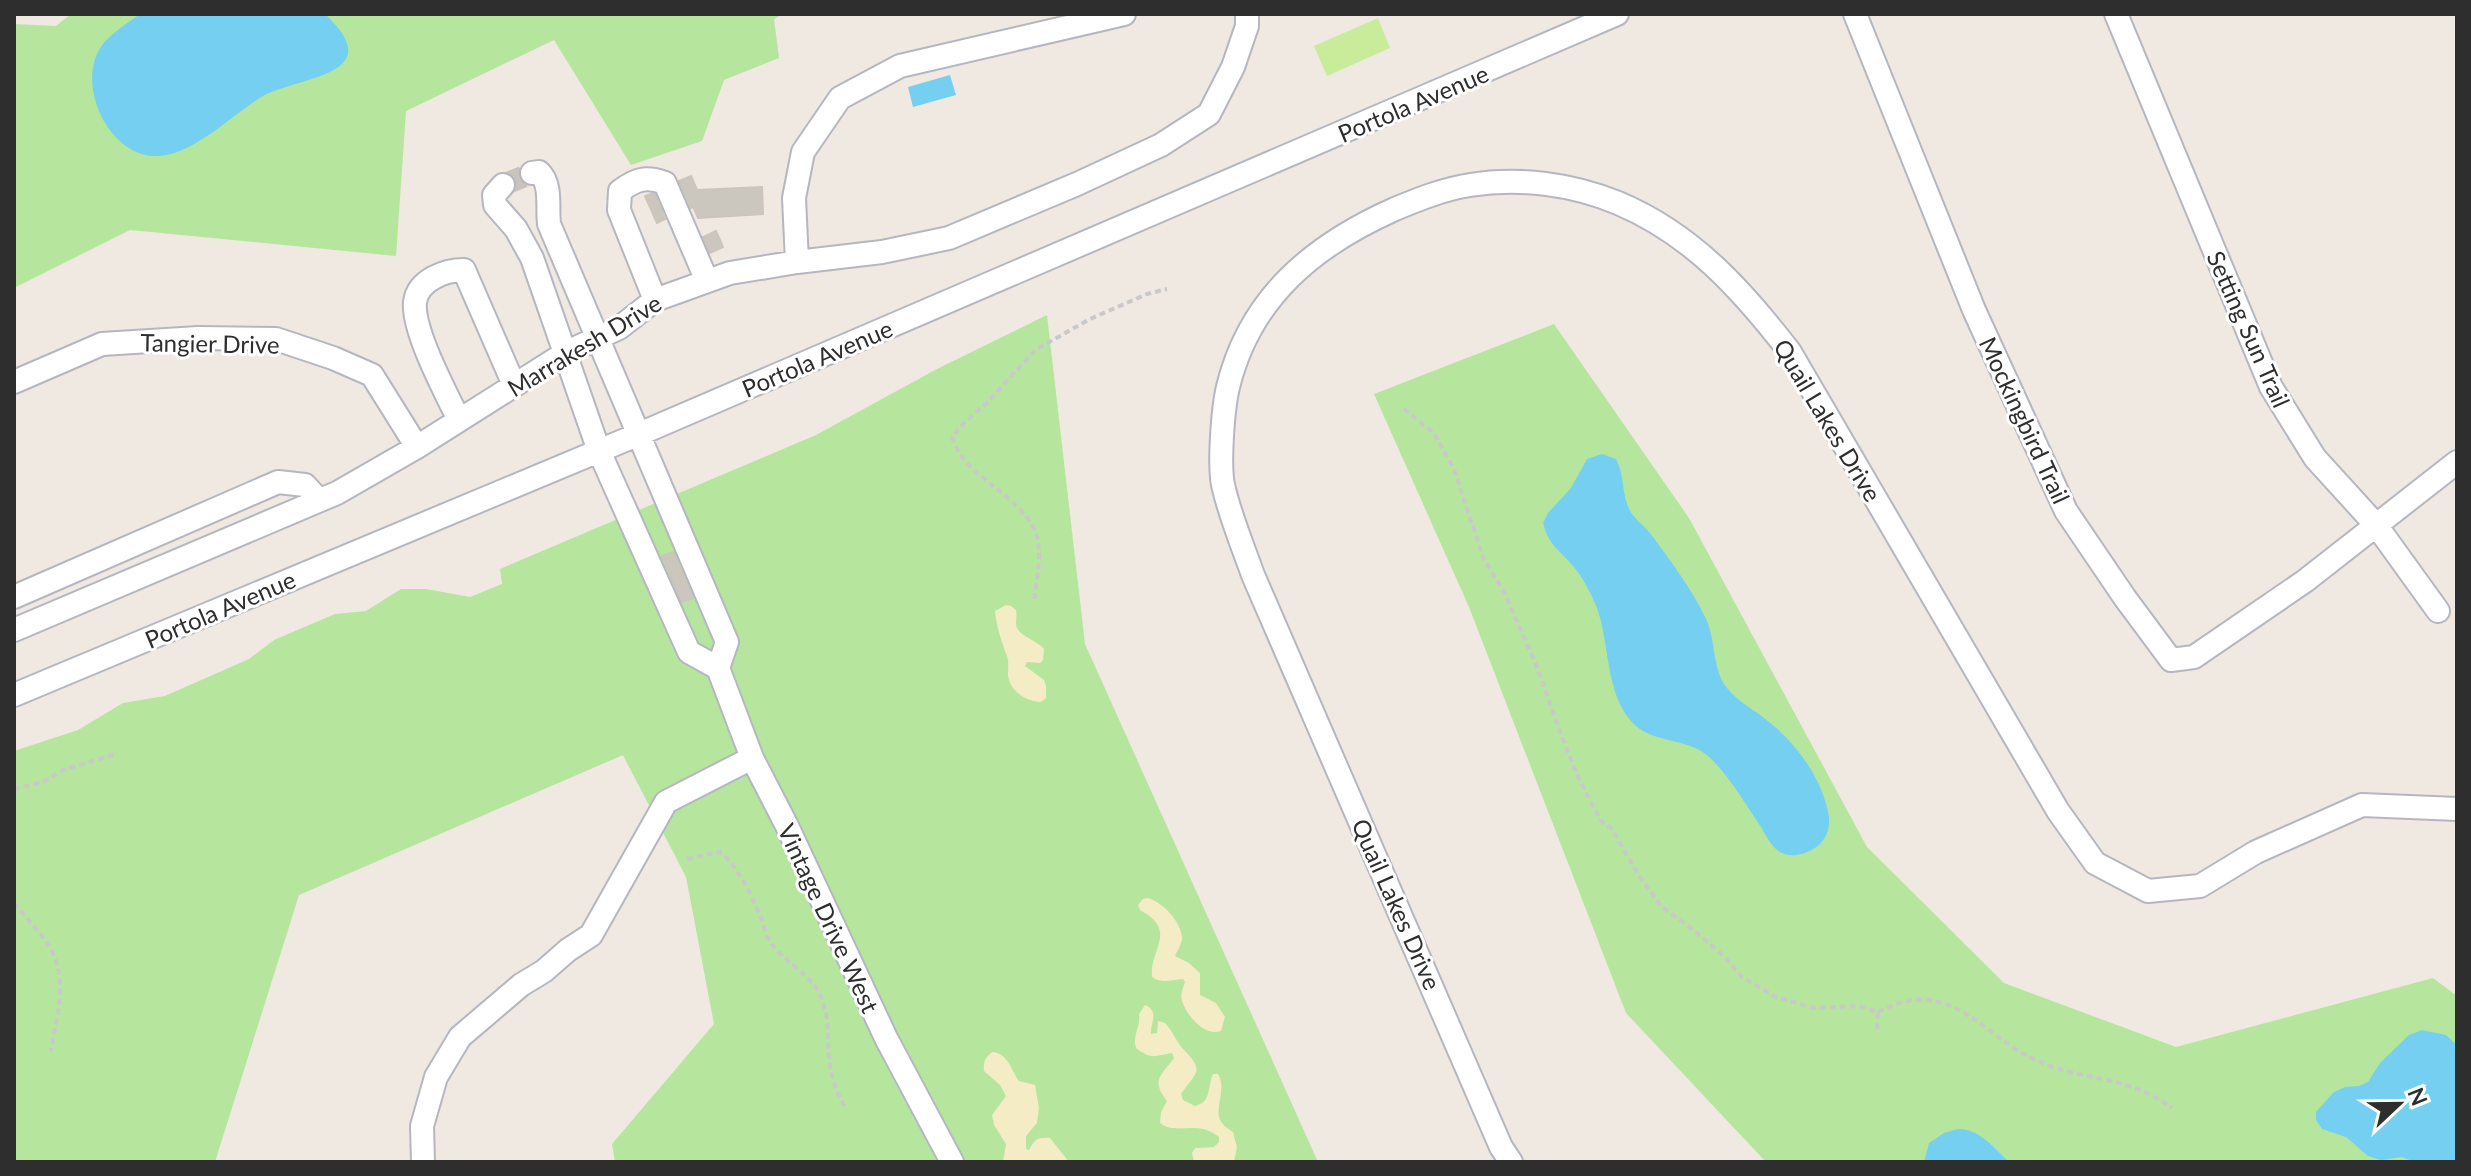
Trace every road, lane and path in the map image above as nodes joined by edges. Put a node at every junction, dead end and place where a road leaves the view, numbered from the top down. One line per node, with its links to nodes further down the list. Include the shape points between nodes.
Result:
1 (1124, 14): 8 (street, via 900,66 840,98 803,152 794,198)
2 (1247, 14): 8 (street, Marrakesh Drive, via 1233,67 1209,114 1161,145 949,238)
3 (1855, 14): 23 (street, Mockingbird Trail, via 1974,310 2066,511 2171,660 2194,657)
4 (2116, 14): 23 (street, Setting Sun Trail, via 2271,387 2315,458)
5 (1602, 17): 18 (street, Portola Avenue)
6 (532, 173): 12 (street, Vintage Drive West, via 545,178 549,224)
7 (503, 185): 13 (street, via 494,195 495,205 532,258)
8 (797, 262): 9 (street, Marrakesh Drive)
9 (707, 281): 11 (street, Marrakesh Drive); 11 (street, via 665,183 651,178 632,182 620,191 619,210)
10 (1167, 289): 25 (path, via 1090,319 1035,350 952,437 971,467 1009,498 1034,529)
11 (655, 300): 12 (street, Marrakesh Drive)
12 (598, 339): 13 (street, Marrakesh Drive); 18 (street, Vintage Drive West)
13 (567, 352): 15 (street, Marrakesh Drive); 20 (street)
14 (14, 382): 19 (street, Tangier Drive, via 102,344 276,339 372,375)
15 (514, 385): 17 (street, Marrakesh Drive); 17 (street, via 464,270 451,270 422,285 415,302 420,336)
16 (1404, 409): 36 (path, via 1434,433 1454,469 1483,557 1537,667 1578,777 1601,821 1611,828 1662,907 1742,977 1776,997 1814,1008 1859,1006)
17 (459, 420): 19 (street, Marrakesh Drive)
18 (637, 435): 20 (street, Portola Avenue); 28 (street, Vintage Drive West, via 727,642)
19 (417, 447): 22 (street, Marrakesh Drive)
20 (599, 451): 28 (street, via 689,652); 29 (street, Portola Avenue)
21 (2457, 462): 23 (street)
22 (319, 500): 24 (street, via 305,485 278,482); 27 (street, Marrakesh Drive)
23 (2376, 525): 26 (street, Setting Sun Trail)
24 (14, 597)
25 (1034, 599)
26 (2438, 611)
27 (14, 630)
28 (718, 668): 31 (street, Vintage Drive West)
29 (14, 695)
30 (116, 754): 32 (path)
31 (752, 758): 41 (street, via 666,802 591,935 460,1037 436,1077 422,1126); 42 (street, Vintage Drive West, via 886,1038)
32 (14, 789)
33 (2457, 809): 43 (street, Quail Lakes Drive, via 2362,805 2256,852 2200,886 2148,891 2095,863 2058,811 1790,352 1748,298 1700,252 1658,224 1575,189 1498,182 1416,200 1320,249 1255,321 1227,390 1223,486 1253,575)
34 (687, 859): 40 (path, via 720,852 733,863 767,937 811,979 823,1002 832,1076)
35 (14, 903): 38 (path, via 55,957 60,985)
36 (1878, 1012): 37 (path); 39 (path, via 1897,1003 1926,1000 1951,1007 2023,1053 2072,1073 2139,1088)
37 (1877, 1033)
38 (51, 1051)
39 (2172, 1108)
40 (847, 1110)
41 (423, 1162)
42 (952, 1162)
43 (1511, 1162)

